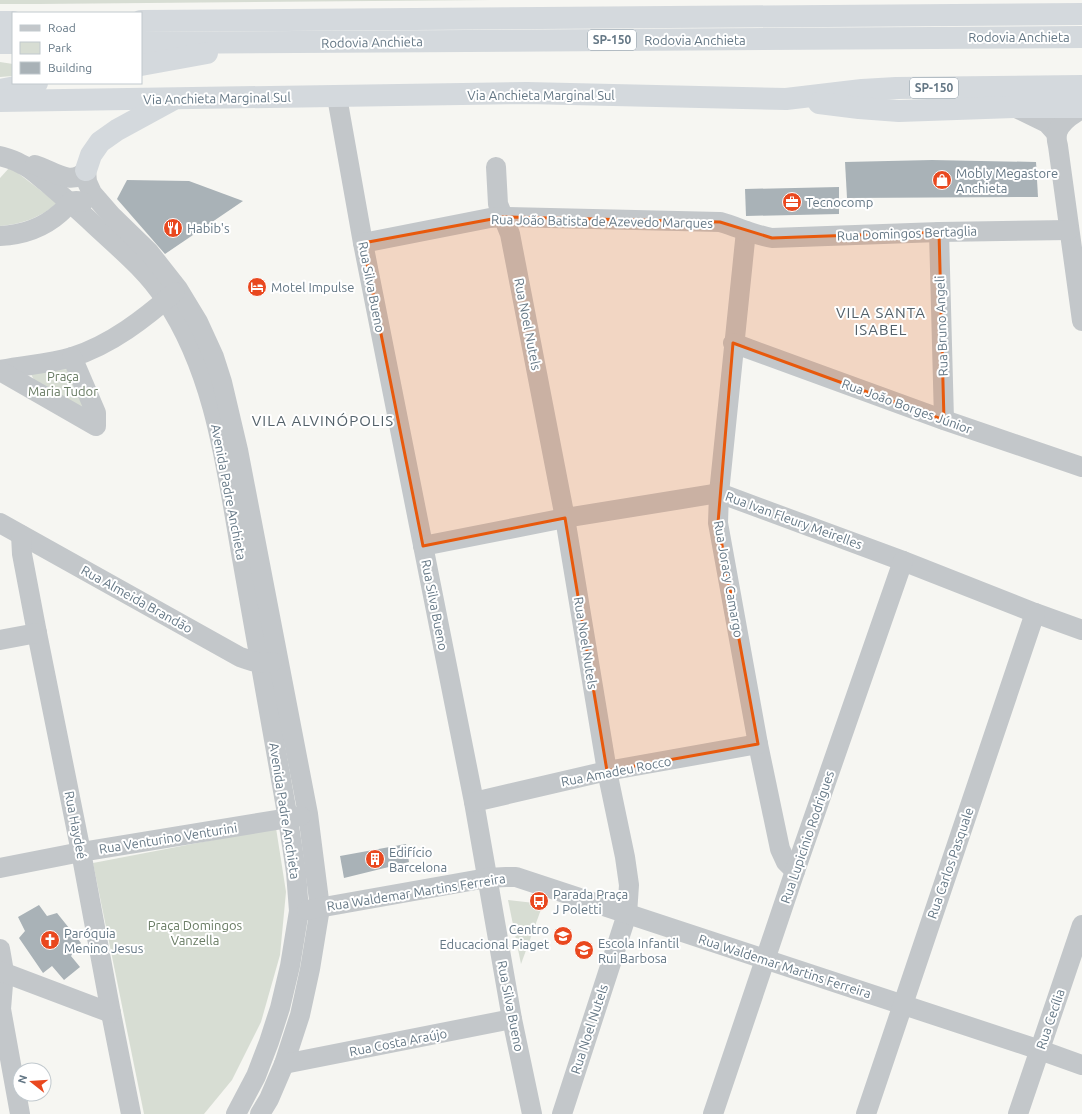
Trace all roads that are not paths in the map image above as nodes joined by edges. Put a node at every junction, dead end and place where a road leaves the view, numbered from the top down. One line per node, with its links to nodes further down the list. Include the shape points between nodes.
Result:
1 (995, 0): 3 (highway)
2 (1082, 14): 3 (highway, Rodovia Anchieta / SP-150)
3 (907, 15): 4 (highway, Rodovia Anchieta / SP-150)
4 (142, 21)
5 (0, 22): 6 (highway)
6 (12, 22)
7 (1082, 37): 11 (highway, Rodovia Anchieta / SP-150)
8 (0, 43): 9 (highway)
9 (12, 43)
10 (142, 43): 11 (highway, Rodovia Anchieta / SP-150)
11 (263, 43): 12 (highway)
12 (142, 65)
13 (32, 84): 15 (highway)
14 (1082, 86): 18 (highway, Via Anchieta Marginal Sul / SP-150, via 896,88)
15 (0, 90)
16 (337, 97): 17 (highway, Via Anchieta Marginal Sul / SP-150); 18 (highway, Via Anchieta Marginal Sul / SP-150, via 526,94); 34 (street, Rua Silva Bueno)
17 (174, 99): 19 (highway, Via Anchieta Marginal Sul / SP-150); 26 (highway, via 104,139 94,149)
18 (786, 99): 20 (highway, via 899,111)
19 (0, 100)
20 (1014, 107): 21 (highway); 22 (street, via 1047,123)
21 (1082, 108): 22 (street, via 1065,121)
22 (1057, 134): 30 (street)
23 (0, 156): 24 (street, Avenida Padre Anchieta)
24 (21, 164): 26 (street, via 36,165 70,178 80,176); 27 (street, Avenida Padre Anchieta)
25 (496, 167): 29 (street, Rua Noel Nutels, via 498,204)
26 (86, 170): 28 (street, Avenida Padre Anchieta, via 90,190)
27 (70, 203): 28 (street, via 81,201); 33 (street, via 48,222 35,229); 35 (street, Avenida Padre Anchieta, via 156,286)
28 (112, 216): 35 (street, Avenida Padre Anchieta, via 150,252)
29 (503, 217): 31 (street, Rua João Batista de Azevedo Marques, via 720,222); 34 (street, Rua João Batista de Azevedo Marques); 43 (street, Rua Noel Nutels, via 510,234)
30 (1069, 230): 32 (street, Rua Domingos Bertaglia); 36 (street)
31 (746, 231): 32 (street, Rua Domingos Bertaglia, via 772,238); 37 (street, Rua Joracy Camargo)
32 (939, 232): 40 (street, Rua Bruno Angeli)
33 (0, 236)
34 (363, 243): 46 (street, Rua Silva Bueno)
35 (172, 294): 38 (street, via 149,314 116,336); 52 (street, Avenida Padre Anchieta, via 180,324 205,382 214,415)
36 (1082, 321)
37 (733, 343): 40 (street, Rua João Borges Júnior); 42 (street, Rua Joracy Camargo)
38 (72, 357): 39 (street); 39 (street, via 96,413 96,426)
39 (0, 371)
40 (944, 420): 41 (street, Rua João Borges Júnior)
41 (1082, 467)
42 (719, 493): 43 (street, Rua Ivan Fleury Meirelles); 47 (street, Rua Ivan Fleury Meirelles); 53 (street, Rua Joracy Camargo, via 718,523)
43 (565, 518): 46 (street, Rua Ivan Fleury Meirelles); 54 (street, Rua Noel Nutels)
44 (0, 523): 45 (street, Rua Almeida Brandão)
45 (21, 535): 50 (street, Rua Haydeé, via 22,554); 52 (street, Rua Almeida Brandão, via 240,657)
46 (423, 546): 55 (street, Rua Silva Bueno)
47 (904, 561): 48 (street, Rua Ivan Fleury Meirelles); 60 (street, Rua Lupicínio Rodrigues)
48 (1035, 613): 49 (street, Rua Ivan Fleury Meirelles); 69 (street, Rua Carlos Pasquale)
49 (1082, 630)
50 (37, 633): 51 (street); 58 (street, Rua Haydeé)
51 (0, 640)
52 (269, 662): 56 (street, Avenida Padre Anchieta); 57 (street, Avenida Padre Anchieta)
53 (758, 744): 54 (street, Rua Amadeu Rocco); 60 (street, Rua Joracy Camargo, via 780,850 786,862)
54 (607, 771): 55 (street, Rua Amadeu Rocco); 64 (street, Rua Noel Nutels, via 629,884)
55 (474, 802): 61 (street, Rua Silva Bueno)
56 (308, 814): 57 (street, Rua Venturino Venturini); 62 (street, Avenida Padre Anchieta)
57 (288, 819): 58 (street, Rua Venturino Venturini); 63 (street, Avenida Padre Anchieta)
58 (81, 852): 59 (street, Rua Venturino Venturini); 70 (street, Rua Haydeé)
59 (0, 868)
60 (795, 871): 67 (street, Rua Lupicínio Rodrigues)
61 (487, 878): 62 (street, Rua Waldemar Martins Ferreira); 64 (street, Rua Waldemar Martins Ferreira, via 516,877); 71 (street, Rua Silva Bueno)
62 (320, 908): 63 (street); 73 (street, Avenida Padre Anchieta, via 300,1015)
63 (299, 911): 75 (street, Avenida Padre Anchieta, via 280,1008)
64 (627, 914): 67 (street, Rua Waldemar Martins Ferreira); 80 (street, Rua Noel Nutels)
65 (1082, 925): 72 (street, Rua Cecília)
66 (0, 949): 68 (street)
67 (765, 959): 69 (street, Rua Waldemar Martins Ferreira); 81 (street, Rua Lupicínio Rodrigues)
68 (2, 971): 70 (street); 76 (street, via 1,1009)
69 (902, 1005): 72 (street, Rua Waldemar Martins Ferreira); 82 (street, Rua Carlos Pasquale)
70 (111, 1012): 77 (street, Rua Haydeé)
71 (512, 1019): 73 (street, Rua Costa Araújo); 79 (street, Rua Silva Bueno)
72 (1040, 1050): 74 (street, Rua Waldemar Martins Ferreira); 83 (street, Rua Cecília)
73 (284, 1064): 78 (street, Avenida Padre Anchieta)
74 (1082, 1065)
75 (240, 1113)
76 (20, 1114)
77 (131, 1114)
78 (260, 1114)
79 (532, 1114)
80 (562, 1114)
81 (713, 1114)
82 (866, 1114)
83 (1018, 1114)

